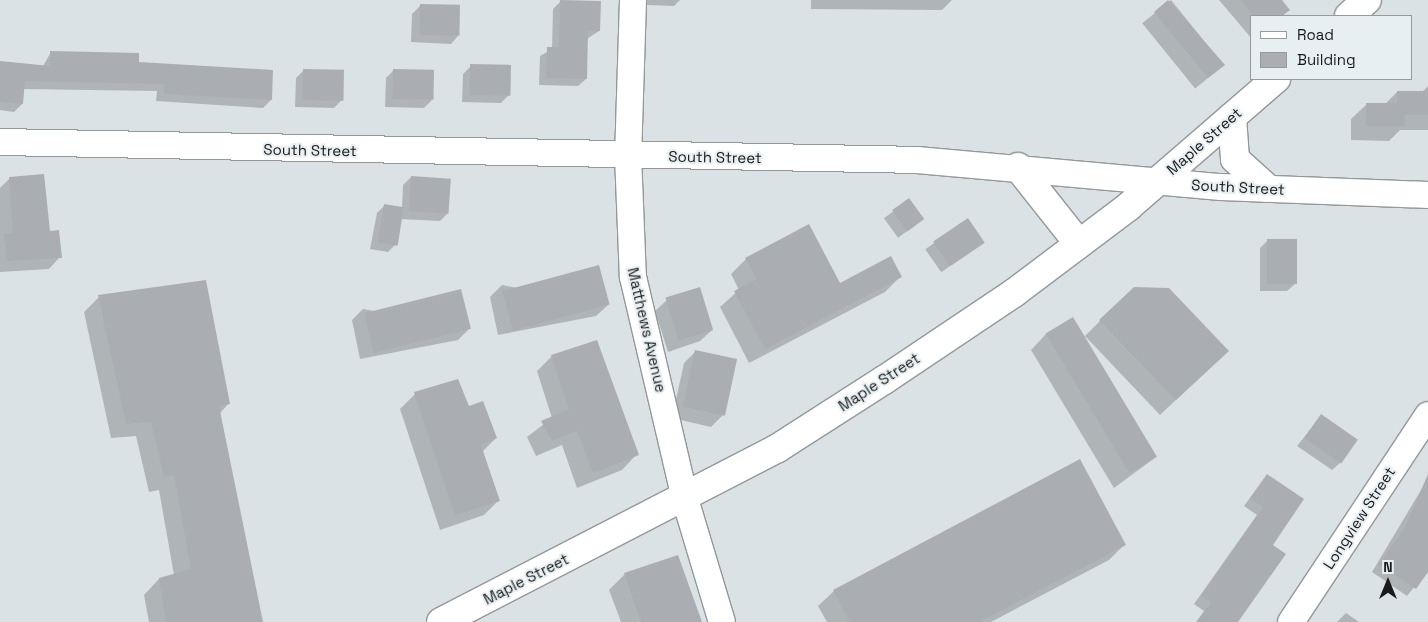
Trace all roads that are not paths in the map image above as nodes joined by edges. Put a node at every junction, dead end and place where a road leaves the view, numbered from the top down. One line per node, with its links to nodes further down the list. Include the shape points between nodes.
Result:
1 (633, 0): 7 (street, Matthews Avenue)
2 (1367, 0): 3 (main road)
3 (1349, 15)
4 (1275, 80): 5 (main road, Maple Street)
5 (1232, 117): 9 (main road, Maple Street); 10 (main road, via 1235,159)
6 (0, 142): 7 (street, South Street)
7 (628, 155): 8 (street, South Street, via 917,160); 14 (street, Matthews Avenue, via 633,277)
8 (1018, 167): 9 (street, South Street); 12 (main road)
9 (1157, 182): 10 (street, South Street); 12 (main road, Maple Street)
10 (1266, 188): 11 (street, South Street)
11 (1428, 195)
12 (1079, 244): 14 (main road, Maple Street, via 878,385 790,441)
13 (1428, 415): 17 (street, Longview Street)
14 (685, 499): 15 (main road, Maple Street); 16 (street, Matthews Avenue)
15 (441, 622)
16 (722, 622)
17 (1291, 622)

